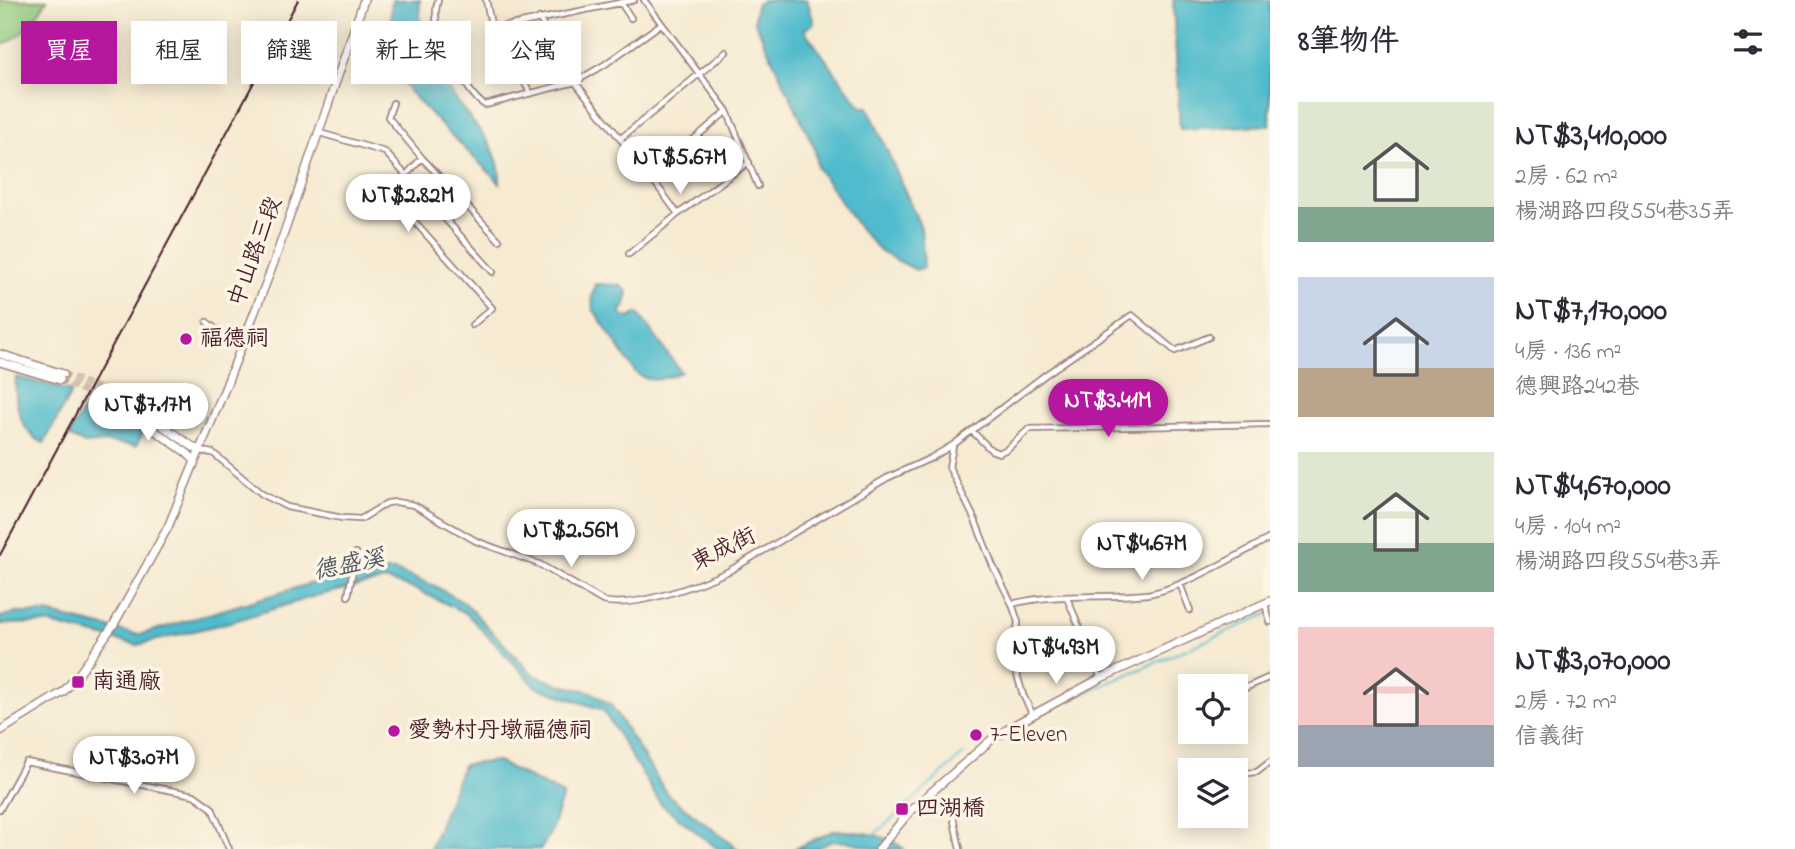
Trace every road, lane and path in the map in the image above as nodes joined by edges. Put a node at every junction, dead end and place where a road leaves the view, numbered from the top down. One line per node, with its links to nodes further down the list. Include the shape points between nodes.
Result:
1 (364, 0): 22 (street, 中山路三段)
2 (438, 0): 19 (street, via 438,29 478,102 485,105)
3 (486, 0): 9 (street)
4 (634, 0): 6 (street)
5 (644, 0): 12 (street)
6 (621, 3): 7 (street); 8 (street)
7 (539, 18): 10 (street); 11 (street)
8 (631, 18)
9 (490, 21)
10 (526, 21)
11 (541, 21)
12 (661, 24): 14 (street); 15 (street)
13 (726, 52): 14 (street)
14 (699, 74): 21 (street); 23 (street)
15 (581, 78)
16 (525, 84): 19 (street)
17 (566, 84): 19 (street)
18 (577, 84): 23 (street)
19 (530, 92)
20 (393, 103): 24 (street, via 388,117)
21 (727, 111): 25 (street); 26 (street)
22 (320, 133): 27 (street, via 385,152); 36 (street, 中山路三段)
23 (620, 139): 26 (street)
24 (422, 158): 27 (street); 30 (street)
25 (749, 162): 28 (street); 29 (street)
26 (650, 176): 29 (street)
27 (405, 177): 32 (street); 34 (street, via 389,193 492,308)
28 (758, 186)
29 (678, 214): 31 (street)
30 (499, 240)
31 (629, 254)
32 (493, 272)
33 (207, 322): 36 (street)
34 (472, 325)
35 (1209, 337): 40 (street, 東成街, via 1175,351 1132,316 1045,375)
36 (242, 344): 42 (street, 中山路三段)
37 (0, 354): 38 (street, via 62,377)
38 (0, 362)
39 (1270, 424): 40 (street, via 1029,429 999,453)
40 (973, 432): 41 (street, 東成街)
41 (953, 445): 42 (street, 東成街, via 708,581 613,603 539,564 476,541 414,505 387,503 361,519 287,507 262,494 214,453); 49 (street, via 949,467)
42 (199, 451): 43 (street, 中山路三段); 43 (street, via 119,400)
43 (195, 461): 57 (street, 中山路三段, via 168,527 105,638 63,692)
44 (1270, 538): 46 (street)
45 (356, 553): 47 (street)
46 (1180, 584): 48 (street, via 1149,594); 51 (street)
47 (349, 594)
48 (1067, 598): 49 (street, via 1037,597); 54 (street)
49 (1013, 604): 56 (street, via 1018,622 1013,661)
50 (1267, 605): 52 (street); 54 (street)
51 (1190, 610)
52 (1269, 620)
53 (1270, 677): 55 (street)
54 (1101, 678): 56 (street)
55 (1248, 687)
56 (1032, 713): 60 (street, via 991,740)
57 (0, 731)
58 (1270, 762): 59 (street)
59 (1248, 773)
60 (929, 796): 63 (street); 64 (street, via 941,810 952,812)
61 (0, 809): 62 (street, via 26,762 194,795 212,808)
62 (229, 849)
63 (879, 849)
64 (960, 849)

